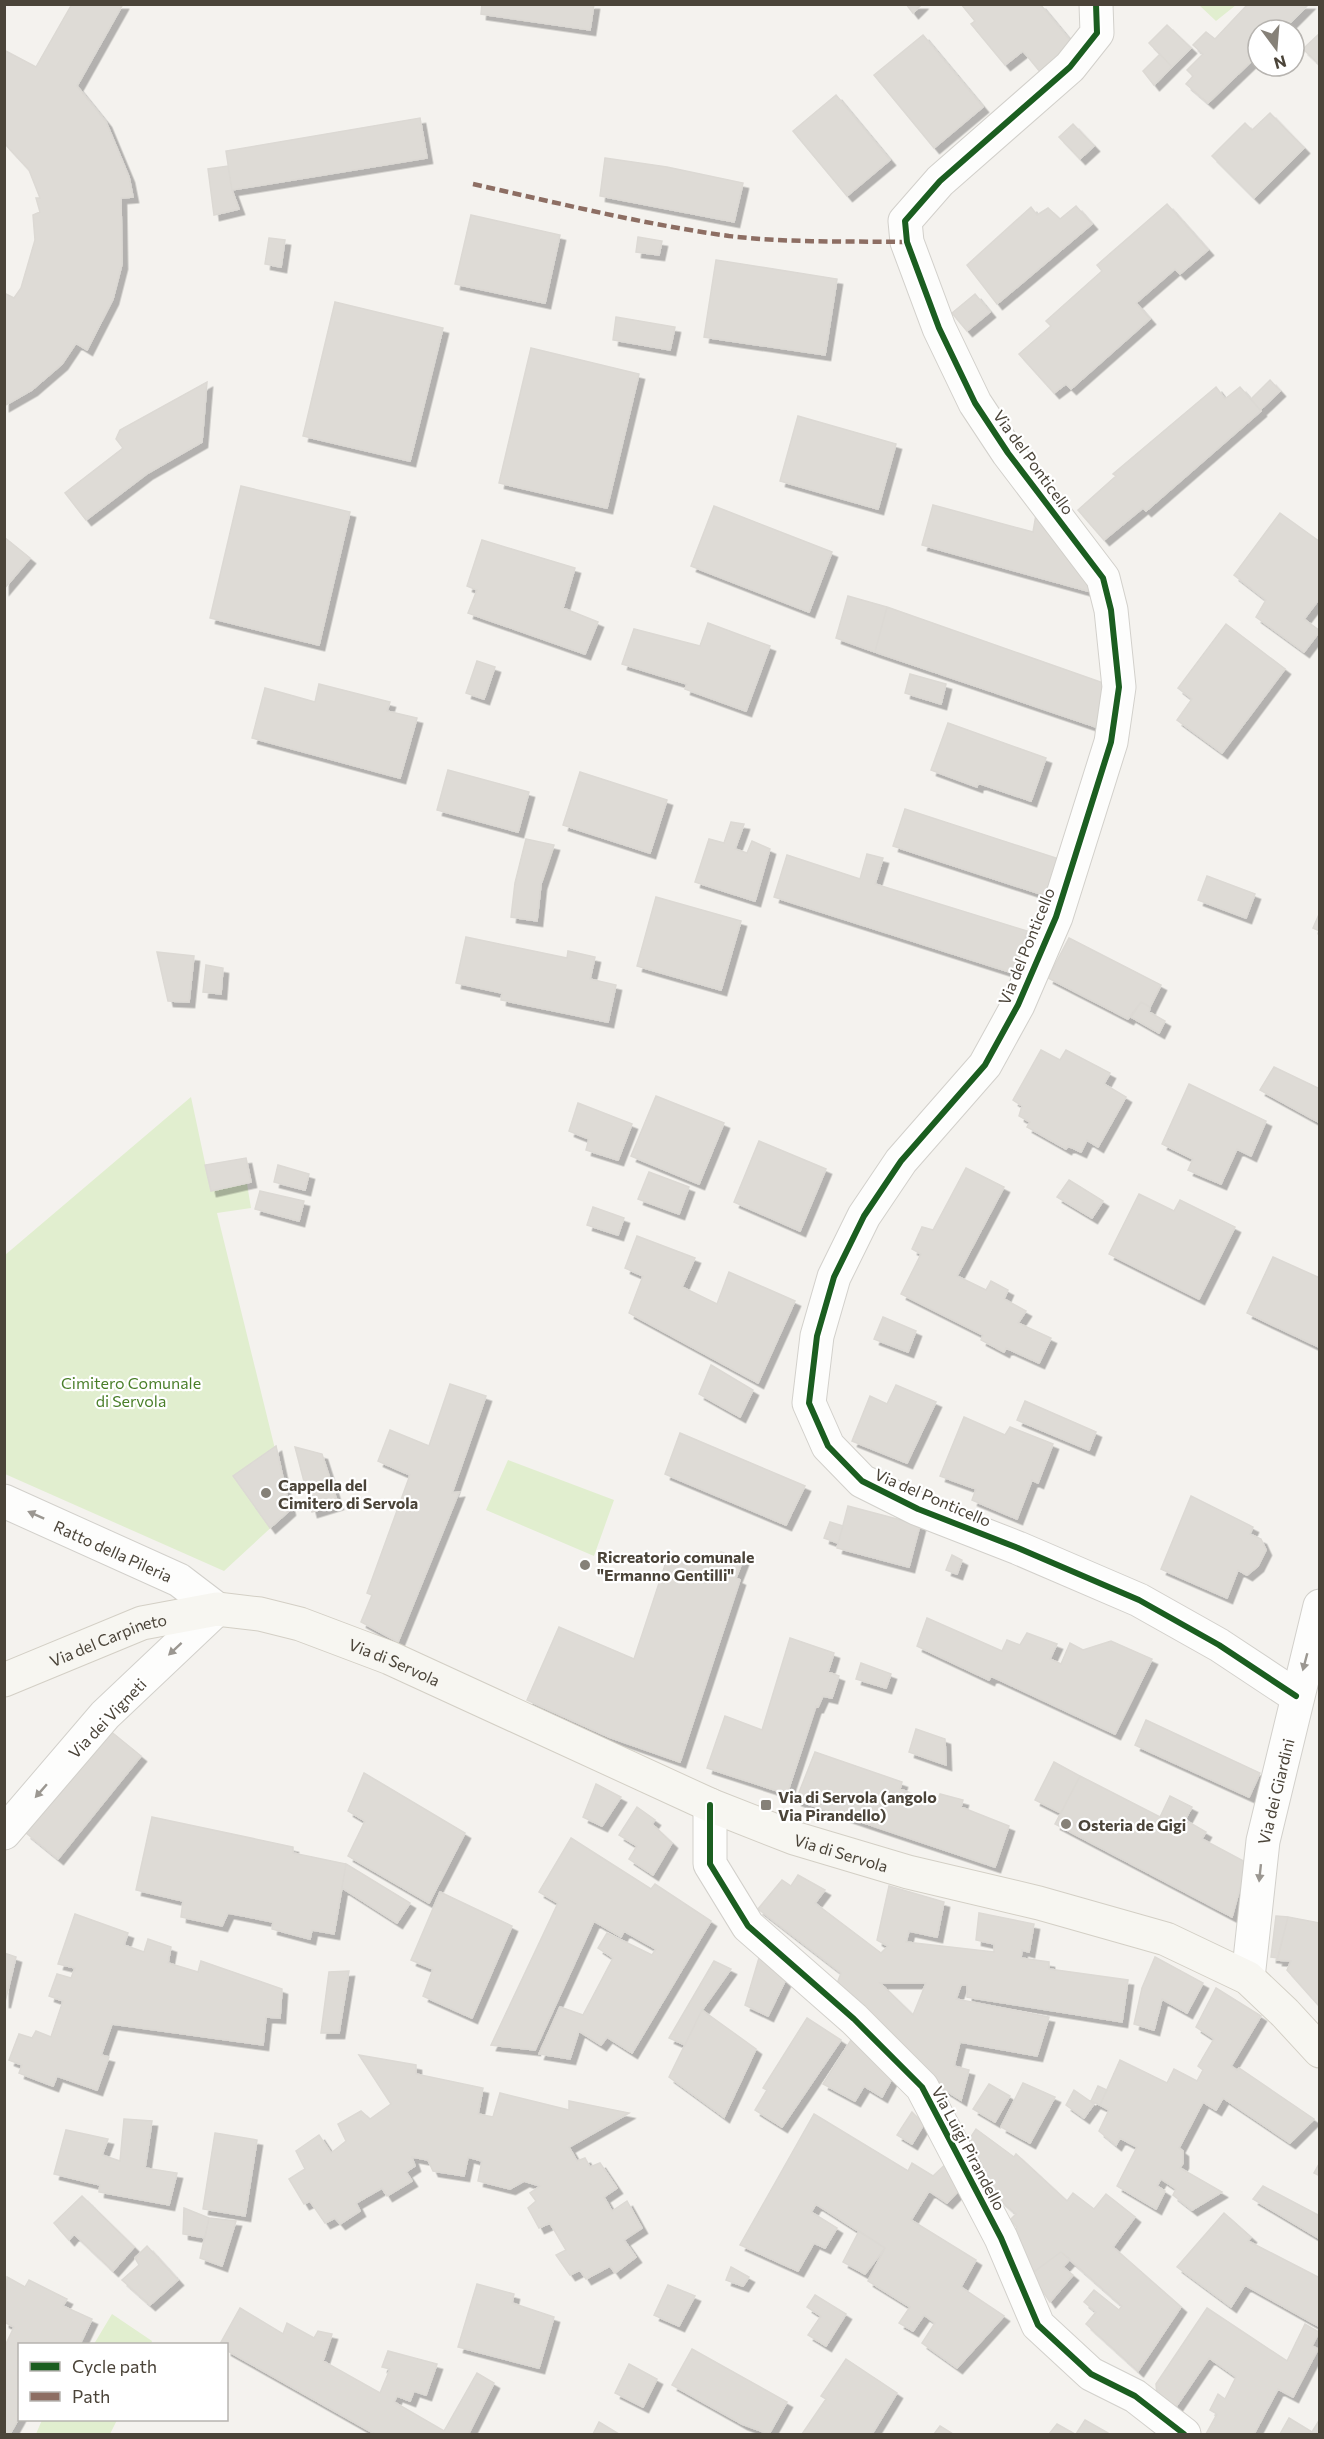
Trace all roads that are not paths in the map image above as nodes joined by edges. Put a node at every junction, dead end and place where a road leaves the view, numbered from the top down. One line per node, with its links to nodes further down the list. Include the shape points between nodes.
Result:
1 (1096, 4): 6 (street, Via del Ponticello, via 1097,33 1070,67 940,181 904,221 939,328 975,403 1103,578 1111,610 1119,687 1110,742 1056,917 1018,1005 985,1065 901,1161 864,1216 834,1277 817,1336 809,1403 828,1446 862,1481 918,1509 1139,1600)
2 (4, 1501): 4 (street, Ratto della Pileria, one-way to 2, via 179,1580)
3 (1320, 1606): 6 (street, Via dei Giardini, one-way to 6)
4 (217, 1609): 5 (main road, Via del Carpineto, via 142,1623); 7 (main road, Via di Servola, via 300,1624 390,1659); 8 (street, Via dei Vigneti, one-way to 8, via 105,1715)
5 (4, 1680)
6 (1296, 1696): 9 (street, Via dei Giardini, one-way to 9, via 1263,1841)
7 (710, 1805): 9 (main road, Via di Servola, via 794,1838 896,1868 1166,1939); 11 (street, Via Luigi Pirandello, via 710,1864 748,1926 854,2019 922,2087 1001,2238 1038,2325 1091,2374 1135,2396)
8 (4, 1833)
9 (1248, 1978): 10 (main road, Via di Servola)
10 (1320, 2051)
11 (1184, 2434)

